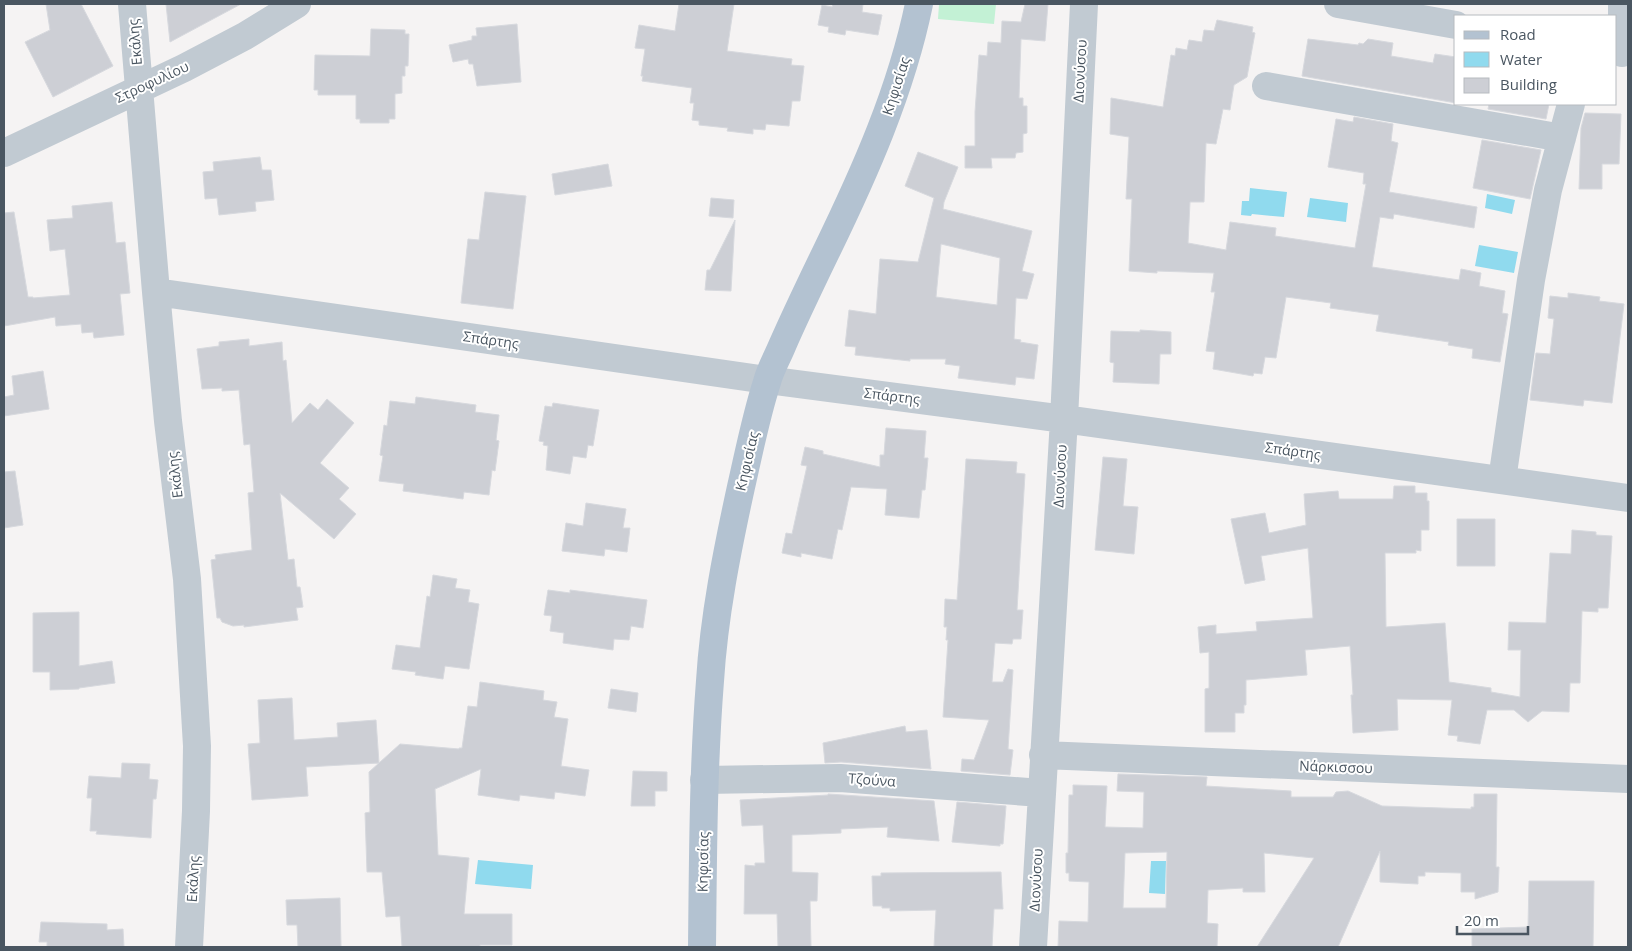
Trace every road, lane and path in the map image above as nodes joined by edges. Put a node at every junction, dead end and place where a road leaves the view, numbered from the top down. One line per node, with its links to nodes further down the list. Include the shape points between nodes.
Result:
1 (132, 4): 10 (street, Εκάλης)
2 (297, 4): 10 (street, Στροφυλίου, via 246,36)
3 (919, 4): 15 (main road, Κηφισίας, via 900,77 880,133)
4 (1084, 4): 16 (street, Διονύσου)
5 (1338, 4): 7 (street)
6 (1622, 4): 8 (street)
7 (1454, 25)
8 (1622, 54)
9 (1266, 86): 12 (street)
10 (138, 89): 13 (street, Στροφυλίου); 14 (street, Εκάλης)
11 (1571, 105): 12 (street)
12 (1562, 138): 17 (street, via 1548,190 1531,280)
13 (4, 153)
14 (156, 292): 15 (street, Σπάρτης); 23 (street, Εκάλης, via 187,579 197,746)
15 (767, 380): 16 (street, Σπάρτης); 21 (main road, Κηφισίας, via 734,516 719,599)
16 (1064, 419): 17 (street, Σπάρτης); 19 (street, Διονύσου)
17 (1502, 480): 18 (street, Σπάρτης)
18 (1628, 498)
19 (1043, 755): 20 (street, Νάρκισσου); 22 (street, Διονύσου)
20 (1628, 778)
21 (704, 780): 22 (street, Τζούνα, via 840,778); 24 (main road, Κηφισίας)
22 (1041, 793): 25 (street, Διονύσου)
23 (189, 947)
24 (702, 947)
25 (1033, 947)

